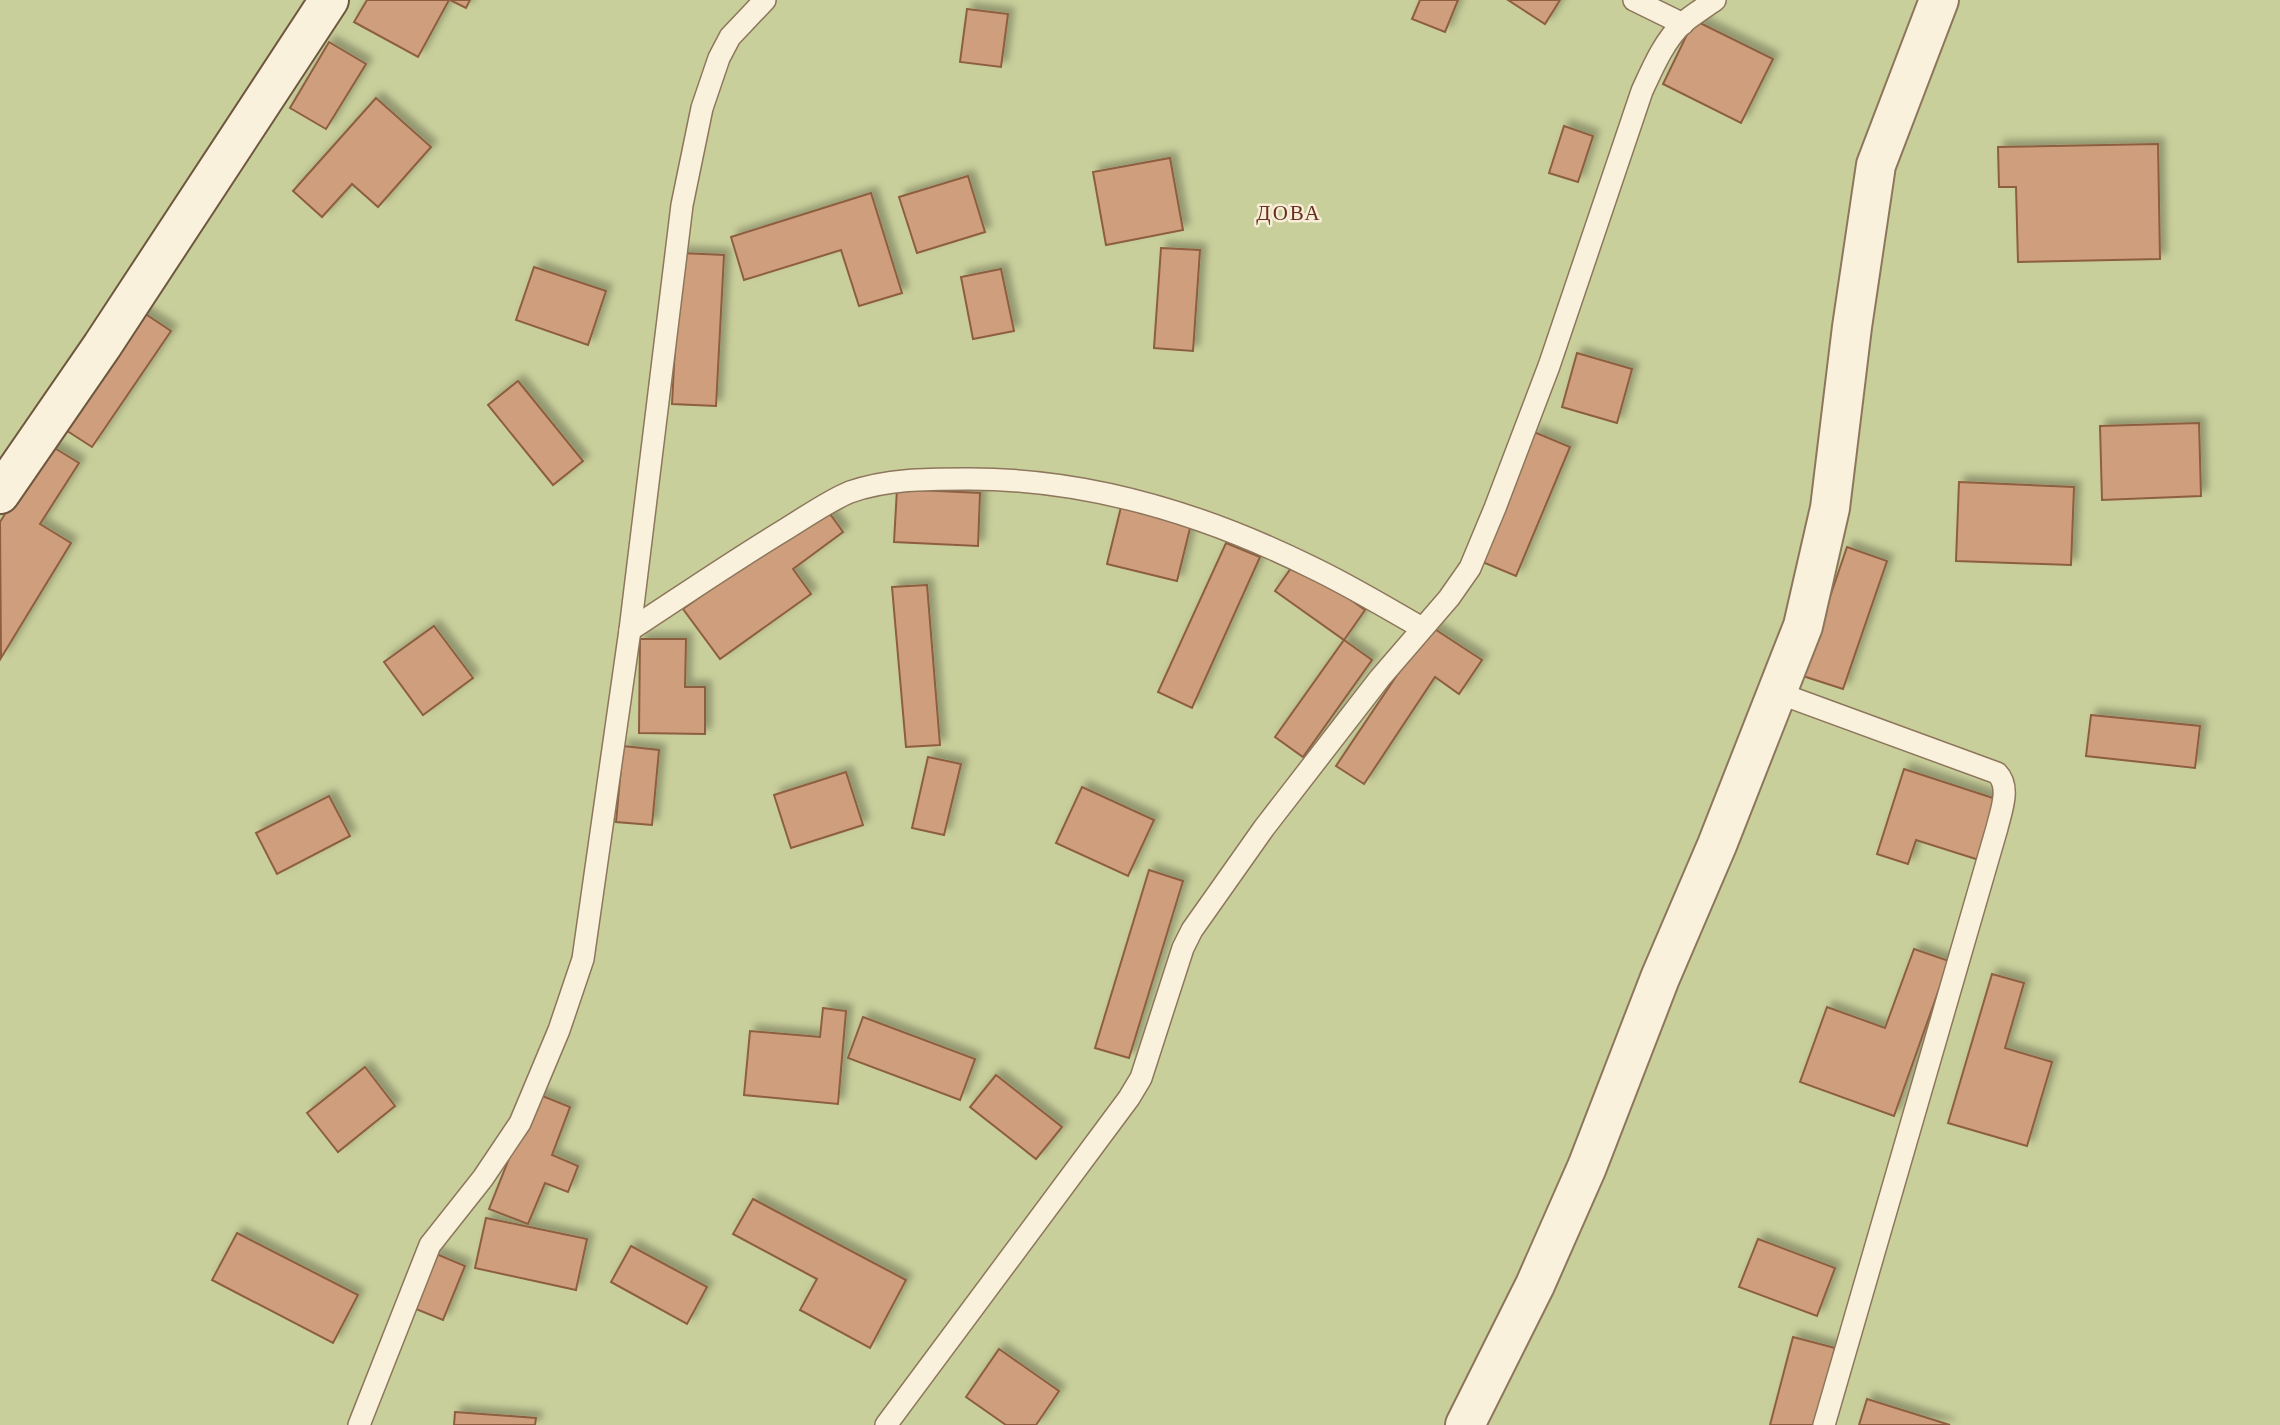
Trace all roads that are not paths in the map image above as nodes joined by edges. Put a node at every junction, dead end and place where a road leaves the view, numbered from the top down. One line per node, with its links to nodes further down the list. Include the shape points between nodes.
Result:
1 (329, 0): 7 (street)
2 (765, 0): 9 (lane, via 730,37 702,108 682,205)
3 (1634, 0): 6 (lane)
4 (1715, 0): 6 (lane)
5 (1939, 0): 10 (street, via 1875,165 1830,508 1802,626)
6 (1683, 23): 8 (lane, via 1654,64 1642,91 1549,366 1480,544 1461,582)
7 (0, 494)
8 (1422, 628): 9 (lane, via 1311,567 1212,523 1118,495 1003,479 905,480 848,493); 12 (lane, via 1203,912 1183,948 1141,1078 1129,1098)
9 (630, 629): 11 (lane, via 583,959 559,1030 520,1124 430,1245)
10 (1776, 692): 13 (street, via 1587,1167); 14 (lane, via 1997,773 2005,790)
11 (359, 1425)
12 (886, 1425)
13 (1465, 1425)
14 (1824, 1425)

